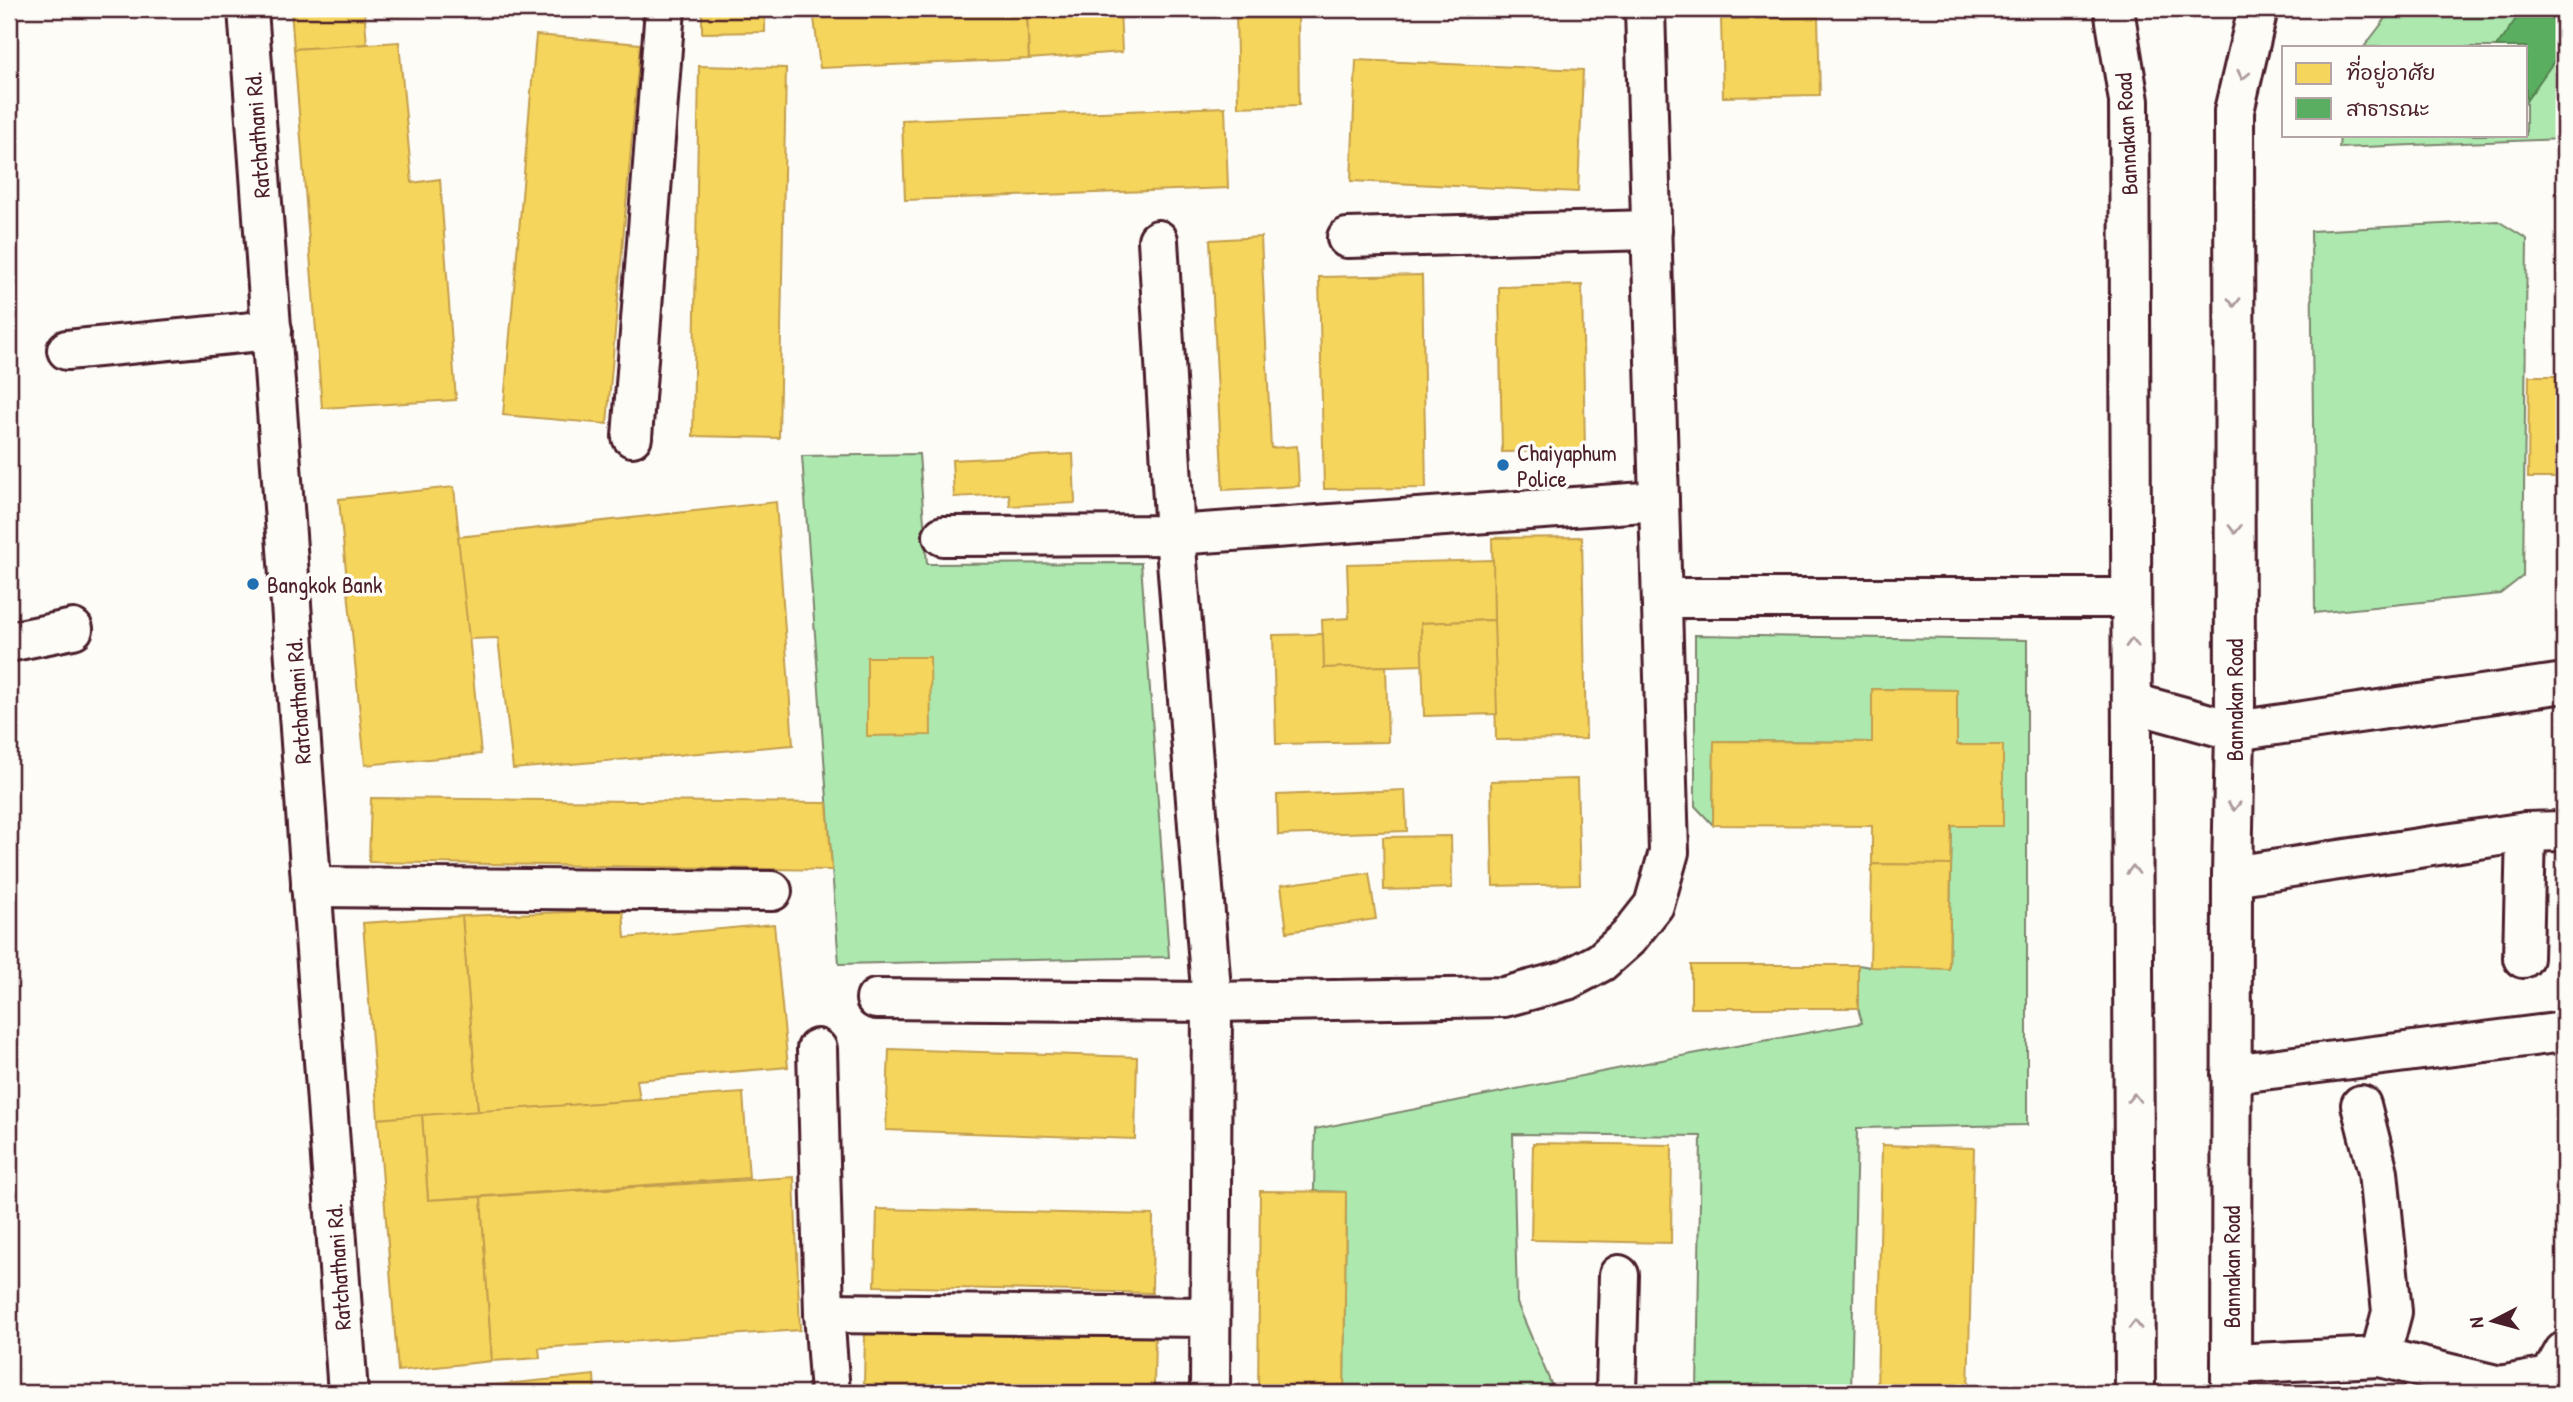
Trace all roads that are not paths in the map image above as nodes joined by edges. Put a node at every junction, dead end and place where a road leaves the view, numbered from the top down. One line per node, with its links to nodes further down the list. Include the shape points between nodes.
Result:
1 (248, 9): 9 (main road, Ratchathani Rd.)
2 (665, 9): 11 (main road)
3 (1645, 9): 6 (main road)
4 (2114, 9): 16 (main road, Bannakan Road, via 2129,101)
5 (2258, 9): 21 (main road, Bannakan Road, one-way to 21, via 2234,111)
6 (1651, 230): 7 (main road); 12 (main road)
7 (1347, 238)
8 (1158, 240): 13 (main road)
9 (272, 330): 10 (main road); 25 (main road, Ratchathani Rd.)
10 (67, 350)
11 (632, 438)
12 (1659, 501): 13 (main road); 15 (main road)
13 (1175, 534): 14 (main road); 29 (main road)
14 (943, 537)
15 (1662, 598): 16 (main road); 29 (main road, via 1669,852 1654,905 1628,938 1601,962 1567,980 1504,997)
16 (2131, 598): 20 (main road, Bannakan Road, one-way to 16)
17 (74, 629): 18 (main road)
18 (9, 642)
19 (2564, 682): 21 (main road)
20 (2133, 703): 21 (main road); 44 (main road, Bannakan Road, one-way to 20)
21 (2235, 731): 24 (main road, Bannakan Road, one-way to 24)
22 (2564, 831): 23 (main road)
23 (2526, 832): 24 (main road); 27 (main road)
24 (2232, 877): 32 (main road, Bannakan Road)
25 (311, 887): 26 (main road); 40 (main road, Ratchathani Rd.)
26 (772, 891)
27 (2524, 958)
28 (876, 999): 29 (main road)
29 (1212, 1002): 36 (main road)
30 (2564, 1032): 32 (main road)
31 (817, 1049): 35 (main road)
32 (2231, 1074): 39 (main road, Bannakan Road)
33 (2361, 1105): 38 (main road, via 2378,1172 2392,1312)
34 (1619, 1275): 43 (main road)
35 (824, 1313): 36 (main road); 41 (main road)
36 (1210, 1317): 42 (main road)
37 (2564, 1352): 38 (main road, via 2550,1377 2500,1386)
38 (2380, 1357): 39 (main road)
39 (2231, 1378)
40 (348, 1393)
41 (830, 1393)
42 (1210, 1393)
43 (1616, 1393)
44 (2135, 1393)

